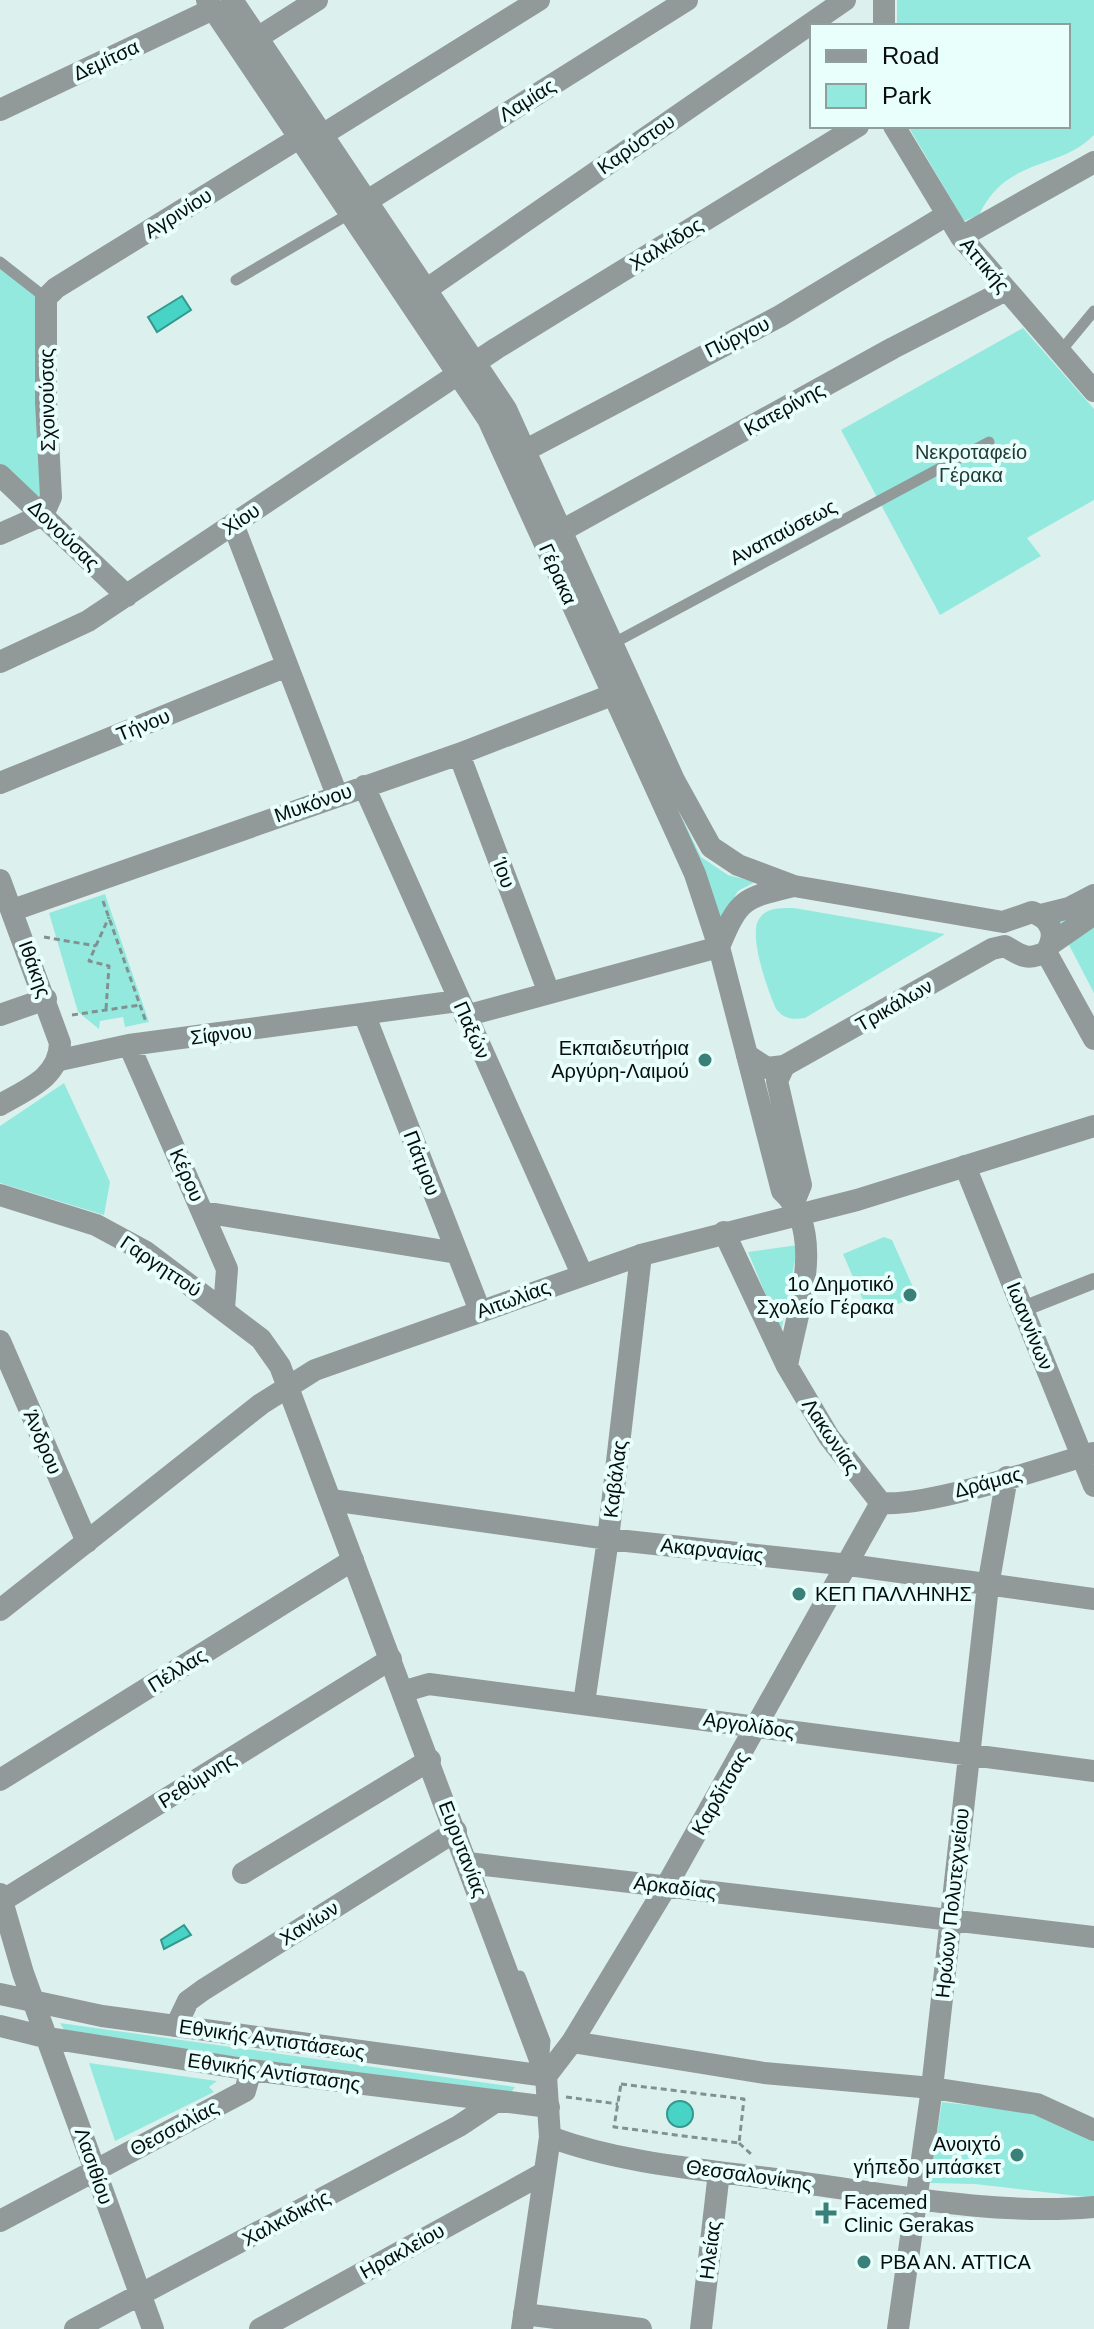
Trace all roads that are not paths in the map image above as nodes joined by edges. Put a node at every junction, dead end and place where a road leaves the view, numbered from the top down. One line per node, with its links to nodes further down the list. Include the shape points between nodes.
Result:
1 (317, 0): 8 (street)
2 (539, 0): 12 (street)
3 (687, 0): 15 (street, Λαμίας)
4 (884, 0): 7 (street)
5 (217, 3): 8 (street, Γέρακα); 9 (street, Δεμίτσα); 13 (street, Γέρακα)
6 (833, 3): 20 (street, Καρύστου)
7 (884, 24)
8 (257, 38): 12 (street, Γέρακα)
9 (0, 110)
10 (855, 128): 25 (street, Χαλκίδος)
11 (895, 128): 16 (street, Αττικής)
12 (322, 135): 15 (street, Γέρακα)
13 (299, 138): 15 (street, Γέρακα); 22 (street, Αγρινίου)
14 (1094, 162): 17 (street)
15 (358, 207): 19 (lane); 20 (street, Γέρακα); 25 (street, Γέρακα)
16 (945, 216): 17 (street, Αττικής); 28 (street, Πύργου, via 780,316)
17 (961, 237): 21 (street, Αττικής)
18 (0, 262): 22 (lane)
19 (236, 280)
20 (427, 289): 25 (street, Γέρακα)
21 (1006, 290): 24 (street, Αττικής); 32 (street, Κατερίνης)
22 (51, 293): 30 (street, Σχοινούσας, via 46,402 51,497)
23 (1094, 311): 24 (lane)
24 (1060, 352): 26 (street, Αττικής)
25 (467, 368): 28 (street, Γέρακα, via 506,409); 31 (street, Χίου); 35 (street, Γέρακα)
26 (1094, 391)
27 (989, 442): 35 (lane, Αναπαύσεως)
28 (526, 450): 32 (street, Γέρακα)
29 (0, 475): 30 (street, Δονούσας)
30 (43, 515): 33 (street); 34 (street, Δονούσας)
31 (233, 524): 34 (street, Χίου); 37 (street)
32 (563, 530): 35 (street, Γέρακα)
33 (0, 534)
34 (127, 596): 36 (street, Χίου, via 65,634)
35 (603, 648): 38 (street, Γέρακα); 44 (street, Γέρακα, via 711,847 738,865)
36 (0, 662)
37 (287, 666): 40 (street, Τήνου); 42 (street)
38 (612, 695): 39 (street, Μυκόνου); 49 (street, Γέρακα, via 695,874)
39 (459, 754): 41 (street, Μυκόνου); 51 (street, Ίου)
40 (0, 783)
41 (364, 786): 42 (street, Μυκόνου); 52 (street, Παξών)
42 (337, 795): 46 (street, Μυκόνου)
43 (0, 881): 46 (street, Ιθάκης)
44 (794, 886): 48 (street, Γέρακα, via 1003,922 1023,914); 49 (street, via 750,897 729,921)
45 (1094, 895): 48 (street)
46 (13, 910): 53 (street, Ιθάκης)
47 (1094, 914): 50 (street)
48 (1041, 915): 50 (street, via 1049,923)
49 (719, 947): 51 (street, Σίφνου); 58 (street, Γέρακα)
50 (1048, 948): 56 (street); 60 (street, Τρικάλων, via 1035,958 1005,946 992,949)
51 (549, 993): 52 (street, Σίφνου)
52 (461, 1008): 55 (street, Σίφνου); 70 (street, Παξών)
53 (50, 1009): 54 (street); 59 (street, Ιθάκης)
54 (0, 1015)
55 (365, 1016): 57 (street, Σίφνου); 68 (street, Πάτμου)
56 (1094, 1039)
57 (129, 1045): 59 (street, Σίφνου); 66 (street, Κέρου)
58 (747, 1055): 60 (street, via 767,1068); 65 (street, Γέρακα, via 782,1191)
59 (60, 1060): 61 (street, Σίφνου, via 48,1076)
60 (784, 1066): 65 (street, via 777,1081 801,1185)
61 (0, 1105)
62 (1094, 1126): 63 (street, Αιτωλίας)
63 (965, 1166): 65 (street, Αιτωλίας); 73 (street, Ιωαννίνων)
64 (0, 1195): 72 (street, Γαργηττού, via 66,1214 127,1241)
65 (796, 1209): 67 (street, Αιτωλίας); 76 (street, via 808,1244)
66 (203, 1212): 68 (street); 72 (street, Κέρου, via 227,1269)
67 (724, 1232): 69 (street, Αιτωλίας); 76 (street, Λακωνίας)
68 (457, 1253): 74 (street, Πάτμου)
69 (641, 1255): 70 (street, Αιτωλίας); 83 (street, Καβάλας)
70 (582, 1274): 74 (street, Αιτωλίας)
71 (1094, 1281): 73 (street)
72 (224, 1309): 77 (street, Γαργηττού, via 271,1350)
73 (1023, 1309): 78 (street, Ιωαννίνων)
74 (480, 1311): 77 (street, Αιτωλίας, via 315,1370)
75 (0, 1341): 84 (street, Άνδρου)
76 (787, 1366): 82 (street, Λακωνίας, via 829,1437)
77 (288, 1385): 81 (street, Ευρυτανίας); 84 (street, Αιτωλίας)
78 (1088, 1454): 79 (street, Δράμας); 80 (street, Ιωαννίνων)
79 (1007, 1477): 82 (street, Δράμας, via 899,1504); 87 (street, Ηρώων Πολυτεχνείου)
80 (1094, 1486)
81 (331, 1500): 83 (street, Ακαρνανίας); 85 (street, Ευρυτανίας)
82 (881, 1503): 86 (street, Καρδίτσας)
83 (608, 1539): 86 (street, Ακαρνανίας); 92 (street, Καβάλας)
84 (87, 1542): 89 (street, Αιτωλίας)
85 (353, 1560): 90 (street, Ευρυτανίας); 97 (street, Πέλλας)
86 (849, 1565): 87 (street, Ακαρνανίας); 93 (street, Καρδίτσας)
87 (988, 1586): 88 (street, Ακαρνανίας); 94 (street, Ηρώων Πολυτεχνείου)
88 (1094, 1599)
89 (1, 1606)
90 (391, 1659): 91 (street, Ευρυτανίας); 102 (street, Ρεθύμνης)
91 (405, 1691): 92 (street, Αργολίδος, via 429,1684); 95 (street, Ευρυτανίας)
92 (584, 1703): 93 (street, Αργολίδος)
93 (759, 1727): 94 (street, Αργολίδος); 101 (street, Καρδίτσας)
94 (969, 1755): 96 (street, Αργολίδος); 103 (street, Ηρώων Πολυτεχνείου)
95 (430, 1760): 98 (street, Ευρυτανίας); 100 (street)
96 (1094, 1771)
97 (0, 1780)
98 (456, 1831): 99 (street, Ευρυτανίας); 108 (street, Χανίων, via 203,1990 188,2001)
99 (468, 1863): 101 (street, Αρκαδίας); 112 (street, Ευρυτανίας)
100 (243, 1873)
101 (667, 1885): 103 (street, Αρκαδίας); 110 (street, Καρδίτσας)
102 (1, 1898): 106 (street, Λασιθίου)
103 (949, 1920): 104 (street, Αρκαδίας); 113 (street, Ηρώων Πολυτεχνείου)
104 (1094, 1937)
105 (0, 1994): 106 (street, Εθνικής Αντιστάσεως)
106 (34, 2004): 108 (street, Εθνικής Αντιστάσεως); 109 (street, Λασιθίου)
107 (0, 2026): 109 (street, Εθνικής Αντίστασης)
108 (176, 2026): 112 (street, Εθνικής Αντιστάσεως)
109 (49, 2038): 111 (street, Εθνικής Αντίστασης); 117 (street, Λασιθίου)
110 (572, 2042): 112 (street, Καρδίτσας); 113 (street, via 764,2073)
111 (251, 2070): 114 (street, Εθνικής Αντίστασης); 117 (street, Θεσσαλίας, via 245,2091)
112 (546, 2085): 114 (street, Εθνικής Αντίστασης); 116 (street, Ευρυτανίας)
113 (932, 2088): 115 (street, via 1037,2104); 120 (street, Ηρώων Πολυτεχνείου)
114 (495, 2102): 123 (street, Χαλκιδικής)
115 (1094, 2130)
116 (550, 2137): 118 (street, Θεσσαλονίκης, via 585,2150); 119 (street, Ευρυτανίας)
117 (95, 2169): 122 (street, Θεσσαλίας); 123 (street, Λασιθίου)
118 (719, 2172): 120 (street, Θεσσαλονίκης); 129 (street, Ηλείας)
119 (544, 2173): 124 (street, Ευρυτανίας); 127 (street, Ηρακλείου)
120 (914, 2197): 121 (street, Θεσσαλονίκης, via 1025,2209); 130 (street, Ηρώων Πολυτεχνείου)
121 (1094, 2207)
122 (0, 2221)
123 (140, 2295): 125 (street, Χαλκιδικής); 126 (street, Λασιθίου)
124 (523, 2322): 128 (street)
125 (75, 2329)
126 (153, 2329)
127 (260, 2329)
128 (641, 2329)
129 (701, 2329)
130 (898, 2329)

